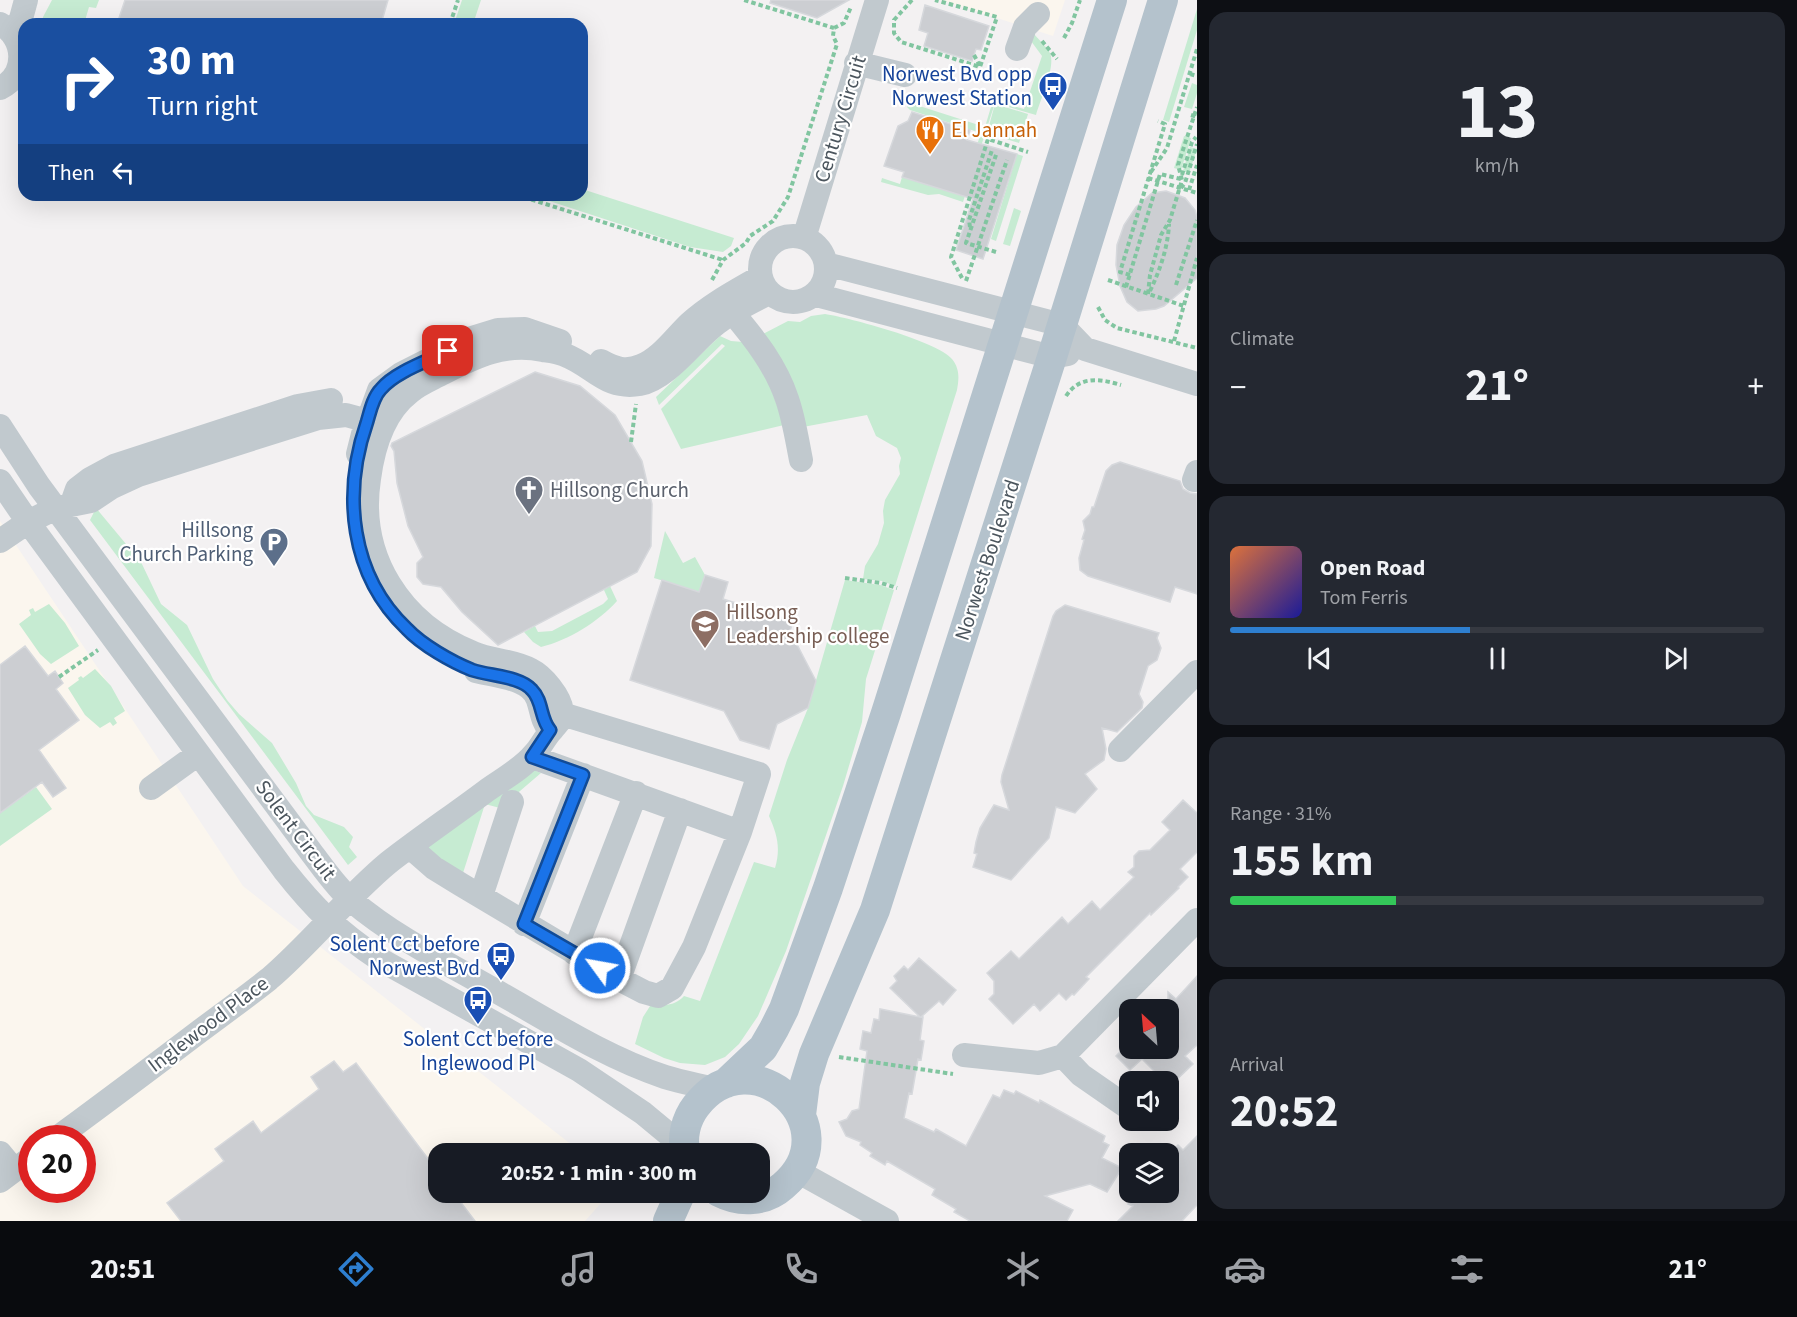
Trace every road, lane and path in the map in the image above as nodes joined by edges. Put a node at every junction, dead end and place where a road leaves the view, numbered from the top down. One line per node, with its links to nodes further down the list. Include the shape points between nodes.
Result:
1 (26, 0): 12 (street)
2 (458, 0): 13 (path)
3 (744, 0): 10 (path)
4 (877, 0): 18 (street, Century Circuit)
5 (912, 0): 19 (path, via 894,20 894,33 901,42)
6 (935, 0): 19 (path, via 997,17)
7 (1080, 0): 14 (path)
8 (1112, 0): 57 (main road)
9 (1163, 0): 58 (main road, Norwest Boulevard)
10 (759, 2): 45 (path, via 834,28 837,44 788,198 773,221)
11 (1038, 14): 15 (street, via 1025,27)
12 (21, 18)
13 (452, 18)
14 (1064, 38)
15 (1017, 49)
16 (1197, 49): 20 (path)
17 (974, 55): 19 (path)
18 (856, 63): 21 (street); 41 (street, Century Circuit)
19 (980, 66)
20 (1190, 74): 22 (path); 33 (path, via 1167,148)
21 (905, 75)
22 (1197, 76)
23 (1197, 107): 24 (path)
24 (1195, 117): 26 (path)
25 (1158, 121): 33 (path, via 1165,124)
26 (1188, 134): 27 (path); 34 (path, via 1178,165)
27 (1197, 137): 28 (path); 36 (path, via 1192,142)
28 (1197, 143): 36 (path)
29 (994, 151): 42 (path, via 969,220 966,243)
30 (1028, 152): 42 (path, via 988,139 951,257 965,284)
31 (1007, 160): 42 (path)
32 (1197, 164): 34 (path); 37 (path)
33 (1148, 178): 37 (path); 47 (path, via 1120,272)
34 (1182, 180): 47 (path, via 1160,174); 52 (path, via 1170,220 1161,235)
35 (1169, 185): 36 (path)
36 (1181, 189): 38 (path)
37 (1189, 190): 38 (path)
38 (1196, 193)
39 (536, 201): 45 (path)
40 (1197, 220): 50 (path)
41 (804, 238): 46 (street, via 821,251); 49 (street, via 784,237 772,243 762,257)
42 (978, 246): 43 (path)
43 (996, 252)
44 (1197, 258): 54 (path)
45 (723, 260): 56 (path, via 707,288)
46 (826, 264): 53 (street, via 824,282); 57 (street)
47 (1130, 275): 51 (path)
48 (1108, 280): 51 (path)
49 (764, 285): 53 (street, via 778,299 788,302); 56 (street)
50 (1176, 285)
51 (1126, 287): 52 (path)
52 (1148, 294): 54 (path)
53 (816, 295): 60 (street)
54 (1184, 306): 59 (path)
55 (1098, 307): 59 (path, via 1102,317 1117,328)
56 (723, 308): 68 (street, via 691,322 642,366 616,369 566,349 498,330 428,371 401,374); 71 (street, via 769,360 780,380)
57 (1013, 312): 58 (street); 60 (main road)
58 (1062, 325): 62 (street); 63 (main road, Norwest Boulevard)
59 (1174, 341): 61 (path)
60 (1003, 345): 63 (street); 102 (main road, via 872,757 784,1009 763,1048)
61 (1197, 348)
62 (1084, 349): 63 (street); 64 (street)
63 (1052, 357): 99 (main road, Norwest Boulevard, via 875,910)
64 (1197, 384)
65 (1123, 386): 66 (path, via 1096,379)
66 (1073, 388)
67 (637, 400): 70 (path)
68 (378, 406): 73 (street, via 358,417 334,415 312,419 138,475 91,501); 81 (street, via 354,474 352,508 356,542 374,585 407,630 472,670 524,684 538,698 544,723)
69 (0, 426): 73 (street, Solent Circuit, via 12,446)
70 (631, 442)
71 (801, 460)
72 (0, 481): 74 (street, Solent Circuit)
73 (64, 506): 74 (street); 93 (street, Solent Circuit, via 304,843)
74 (28, 522): 75 (street); 78 (street, Solent Circuit)
75 (0, 541)
76 (845, 578): 77 (path)
77 (897, 588)
78 (113, 639): 80 (path); 83 (street, Solent Circuit)
79 (1197, 672): 82 (street)
80 (59, 677)
81 (556, 722): 84 (street, Inglewood Place); 90 (street, via 759,774)
82 (1120, 750)
83 (198, 754): 86 (street); 95 (street, Solent Circuit, via 284,870)
84 (532, 757): 85 (street); 91 (street, Inglewood Place)
85 (583, 775): 87 (street); 96 (street)
86 (151, 788)
87 (636, 793): 89 (street); 97 (street)
88 (512, 802): 92 (street)
89 (680, 810): 90 (street); 98 (street)
90 (740, 832): 98 (street, via 694,947 672,988 658,996)
91 (410, 847): 92 (street, via 434,868); 93 (street, Inglewood Place)
92 (481, 896): 96 (street)
93 (351, 900): 95 (street, Inglewood Place); 102 (street, Solent Circuit, via 378,921 591,1044 666,1077)
94 (1197, 920): 101 (street)
95 (328, 921): 105 (street, Inglewood Place, via 269,979); 106 (street, Solent Circuit, via 379,959 611,1090)
96 (524, 924): 97 (street)
97 (574, 953): 98 (street)
98 (619, 979)
99 (814, 1054): 100 (path, via 957,1074); 104 (main road, Norwest Boulevard)
100 (964, 1055): 101 (street, via 1039,1063)
101 (1063, 1056): 103 (street)
102 (720, 1086): 104 (main road, via 746,1079 767,1083 792,1101); 107 (main road, via 690,1114)
103 (1119, 1104)
104 (801, 1114): 108 (main road, Norwest Boulevard, via 805,1152)
105 (74, 1125)
106 (676, 1143)
107 (685, 1143)
108 (797, 1171): 109 (main road); 114 (street)
109 (770, 1193)
110 (676, 1203): 112 (main road)
111 (753, 1203): 113 (main road)
112 (668, 1221)
113 (734, 1221)
114 (887, 1221)

